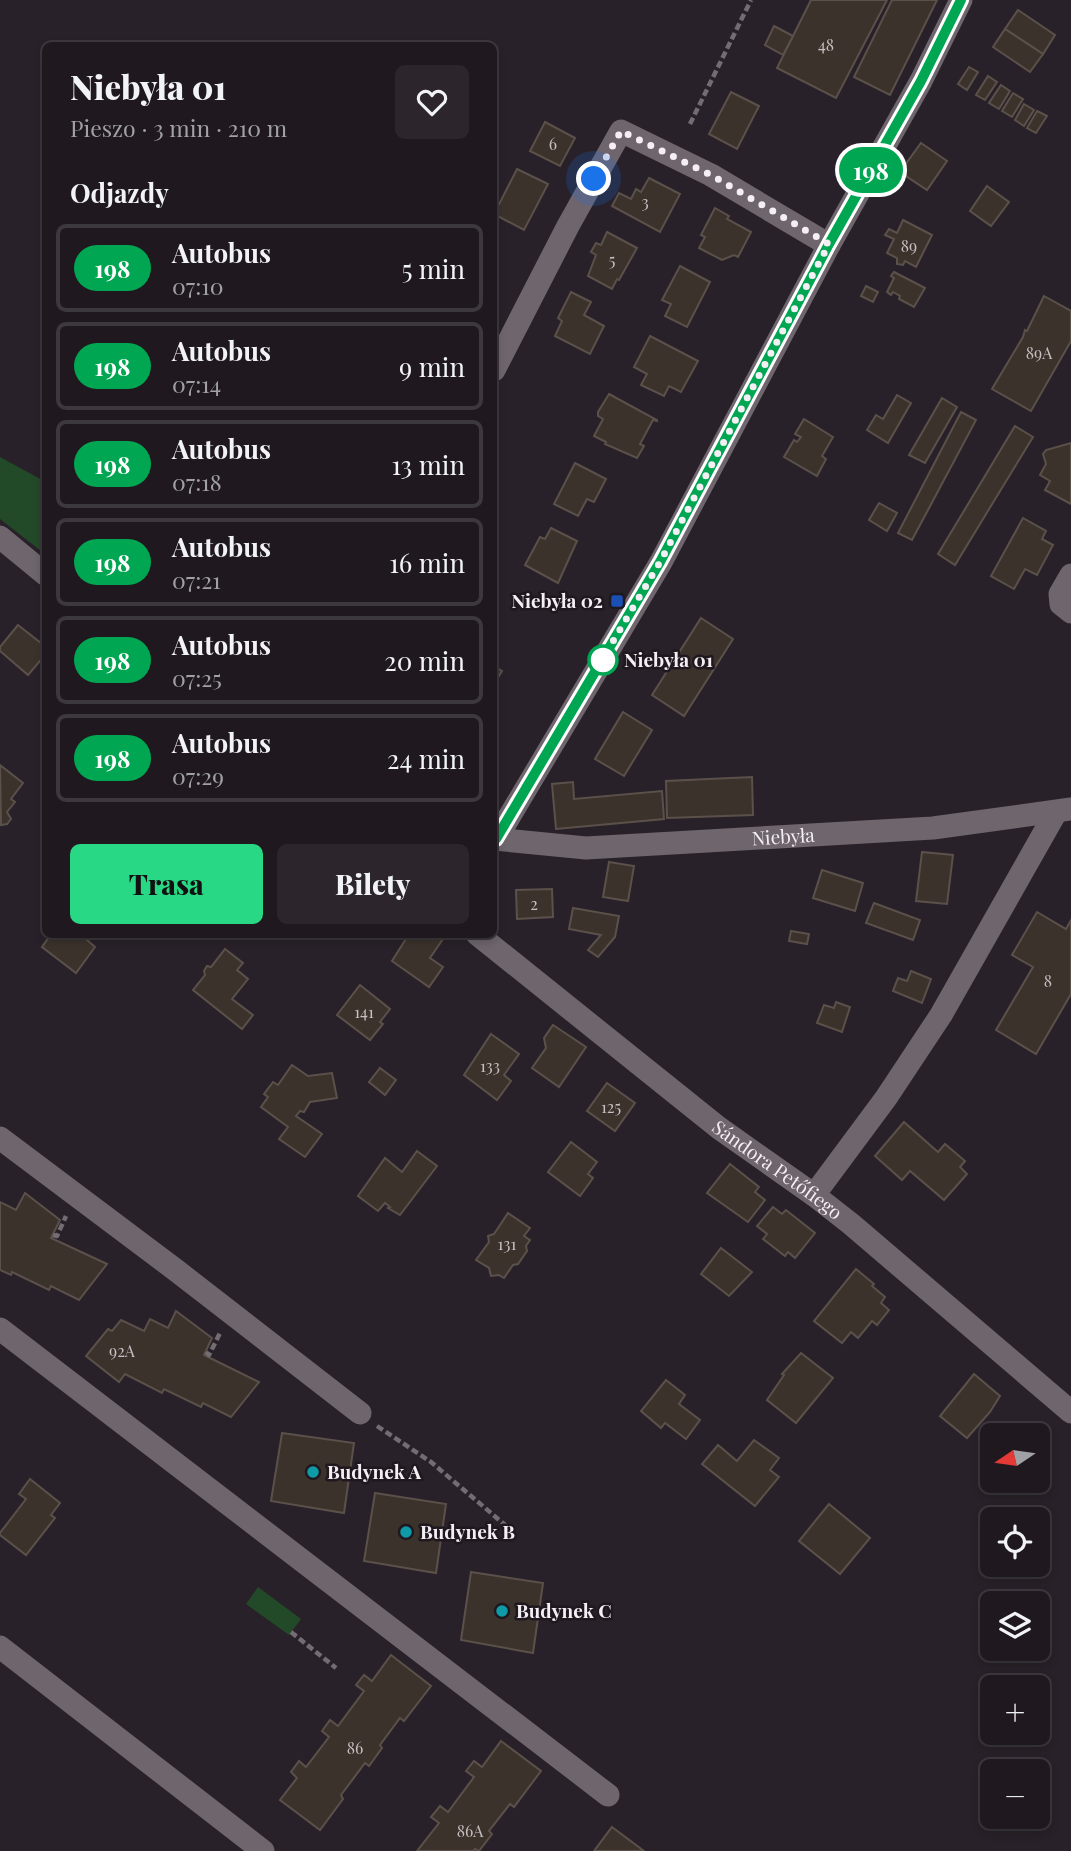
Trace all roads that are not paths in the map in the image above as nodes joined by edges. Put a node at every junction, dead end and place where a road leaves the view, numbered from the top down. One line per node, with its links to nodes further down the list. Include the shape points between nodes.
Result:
1 (961, 0): 2 (street)
2 (829, 244): 3 (street, via 711,175 621,131); 9 (street, via 660,562)
3 (497, 364)
4 (0, 537): 5 (street)
5 (42, 572)
6 (1071, 575): 7 (street, via 1060,594 1061,604)
7 (1071, 612)
8 (1064, 810): 10 (street, Niebyła, via 933,828 586,848); 13 (street, via 942,1015)
9 (497, 836)
10 (497, 839)
11 (482, 938): 13 (street, Sándora Petőfiego, via 719,1128)
12 (0, 1138): 16 (street)
13 (814, 1195): 15 (street, Sándora Petőfiego)
14 (0, 1329): 18 (street)
15 (1071, 1412)
16 (360, 1413)
17 (0, 1647): 19 (street)
18 (608, 1795)
19 (263, 1851)

